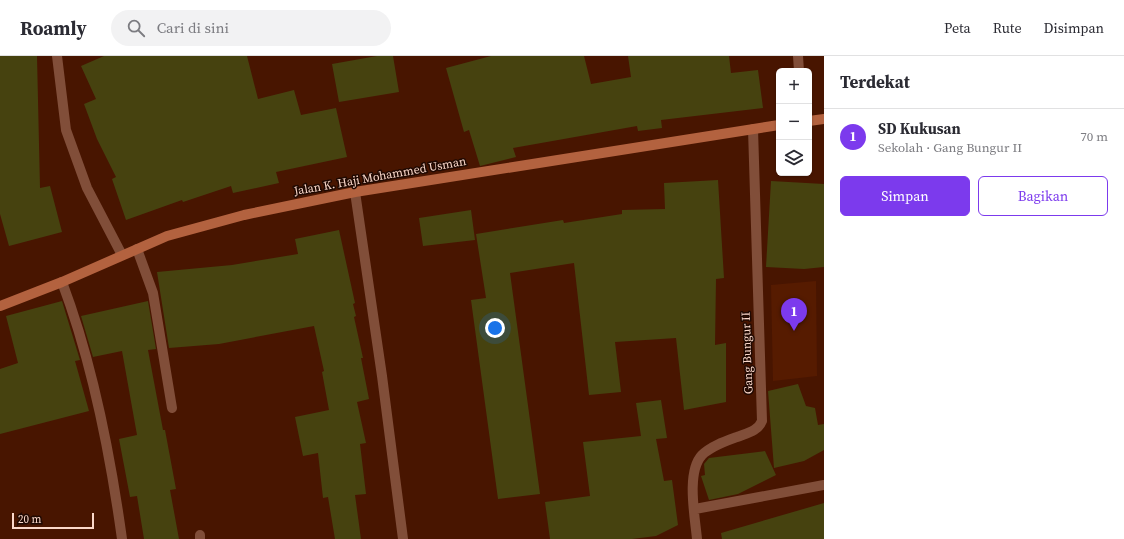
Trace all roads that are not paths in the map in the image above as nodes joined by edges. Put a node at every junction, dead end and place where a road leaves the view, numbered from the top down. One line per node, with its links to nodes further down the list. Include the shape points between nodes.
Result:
1 (57, 56): 10 (street, via 66,130 86,188)
2 (798, 56): 3 (street)
3 (799, 68)
4 (824, 118): 5 (street)
5 (812, 120)
6 (776, 125): 7 (street, Jalan K. Haji Mohammed Usman)
7 (753, 128): 8 (street, Jalan K. Haji Mohammed Usman); 15 (street, Gang Bungur II, via 762,421 757,428 710,449 702,456 696,465 693,479)
8 (355, 192): 9 (street, Jalan K. Haji Mohammed Usman, via 244,215 167,236); 17 (street, via 382,376)
9 (137, 249): 10 (street, Jalan K. Haji Mohammed Usman); 13 (street, via 153,293)
10 (122, 255): 11 (street, Jalan K. Haji Mohammed Usman)
11 (62, 282): 12 (street, Jalan K. Haji Mohammed Usman); 16 (street, via 89,363 117,500)
12 (0, 306)
13 (172, 408)
14 (824, 485): 15 (street)
15 (695, 509): 18 (street, Gang Bungur II)
16 (122, 539)
17 (402, 539)
18 (697, 539)

